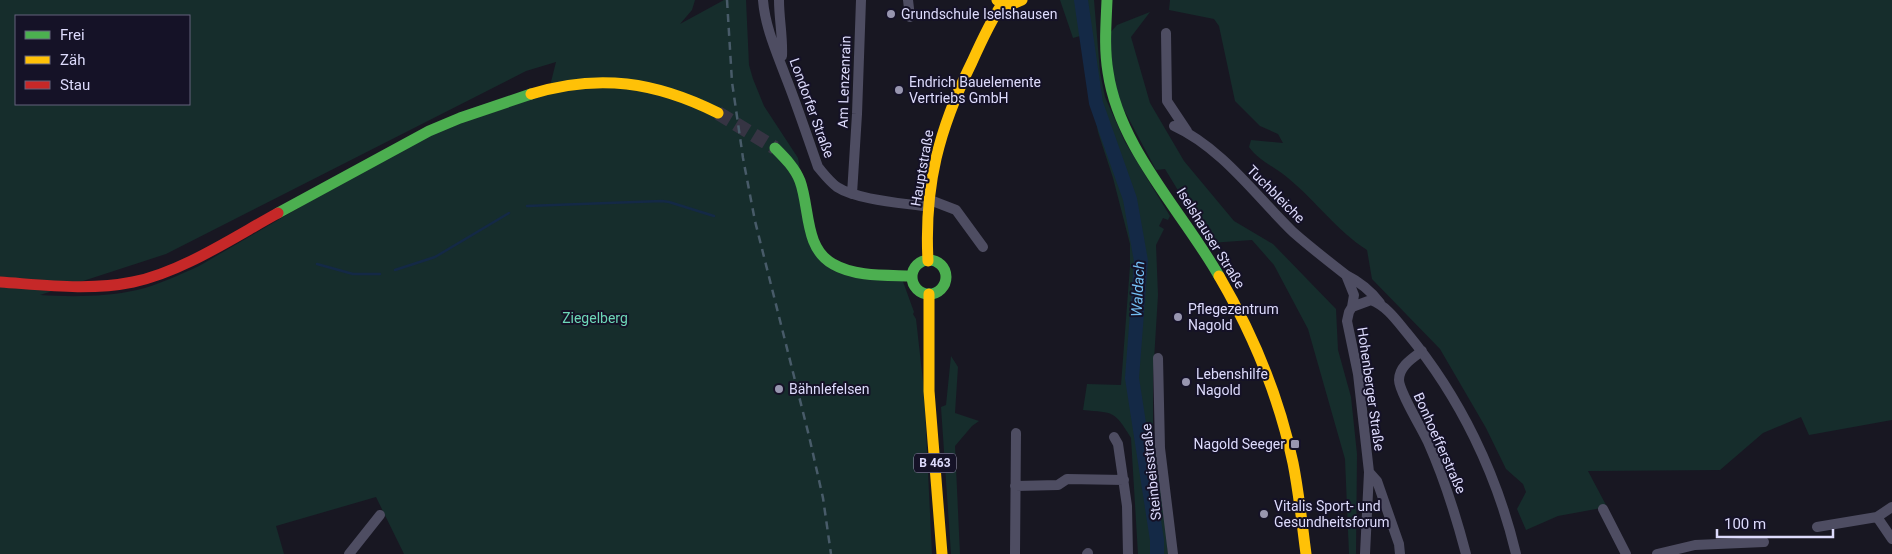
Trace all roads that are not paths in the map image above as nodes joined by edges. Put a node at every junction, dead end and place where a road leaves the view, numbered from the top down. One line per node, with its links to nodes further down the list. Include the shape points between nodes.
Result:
1 (763, 0): 10 (street, Londorfer Straße)
2 (778, 0): 10 (street, via 782,47)
3 (861, 0): 15 (street, Am Lenzenrain)
4 (908, 0): 8 (street)
5 (1022, 0): 7 (street, via 1012,6)
6 (1107, 0): 44 (street, Iselshauser Straße, via 1104,49 1114,100 1134,146 1207,254 1252,337 1294,464)
7 (999, 2): 16 (street, Hauptstraße, via 941,137)
8 (910, 17)
9 (1166, 33): 13 (street, Tuchbleiche, via 1167,101)
10 (779, 58): 15 (street, Londorfer Straße, via 818,167 838,188)
11 (718, 113): 21 (street, via 664,89 629,83 608,82 549,89 442,125 185,264 156,276 111,286)
12 (1174, 126): 13 (street, Tuchbleiche)
13 (1187, 132): 19 (street, Tuchbleiche, via 1220,158 1293,232)
14 (775, 148): 20 (street, via 787,159 801,182 812,236 819,252 832,264 846,269)
15 (852, 194): 16 (street, Londorfer Straße)
16 (929, 203): 17 (street, Londorfer Straße, via 956,210); 18 (street, Hauptstraße)
17 (983, 247)
18 (928, 261): 20 (street, via 916,268); 22 (street, via 938,263 946,277 939,291)
19 (1346, 275): 23 (street, Tuchbleiche, via 1368,289); 24 (street, via 1354,295)
20 (912, 276): 22 (street, via 915,287)
21 (0, 282)
22 (929, 294): 40 (street, B 463, via 927,340)
23 (1380, 304): 24 (street, via 1371,300); 25 (street)
24 (1352, 307): 29 (street, Hohenberger Straße, via 1347,321 1358,374)
25 (1422, 352): 47 (street, Bonhoefferstraße, via 1405,364 1399,379 1449,493); 48 (street, via 1451,393 1470,430 1500,497)
26 (1158, 358): 43 (street, Steinbeisstraße, via 1160,448)
27 (1016, 433): 31 (street)
28 (1114, 437): 30 (street)
29 (1369, 472): 45 (street, Hohenberger Straße); 46 (street, via 1377,481)
30 (1124, 480): 31 (street, via 1067,479 1058,485); 42 (street)
31 (1015, 486): 41 (street)
32 (1892, 507): 35 (street)
33 (1603, 509): 49 (street)
34 (380, 515): 39 (street)
35 (1877, 516): 36 (street); 37 (street)
36 (1817, 527)
37 (1892, 539)
38 (1764, 542): 50 (street, via 1696,545)
39 (350, 554)
40 (942, 554)
41 (1014, 554)
42 (1128, 554)
43 (1173, 554)
44 (1306, 554)
45 (1366, 554)
46 (1400, 554)
47 (1466, 554)
48 (1516, 554)
49 (1626, 554)
50 (1657, 554)

